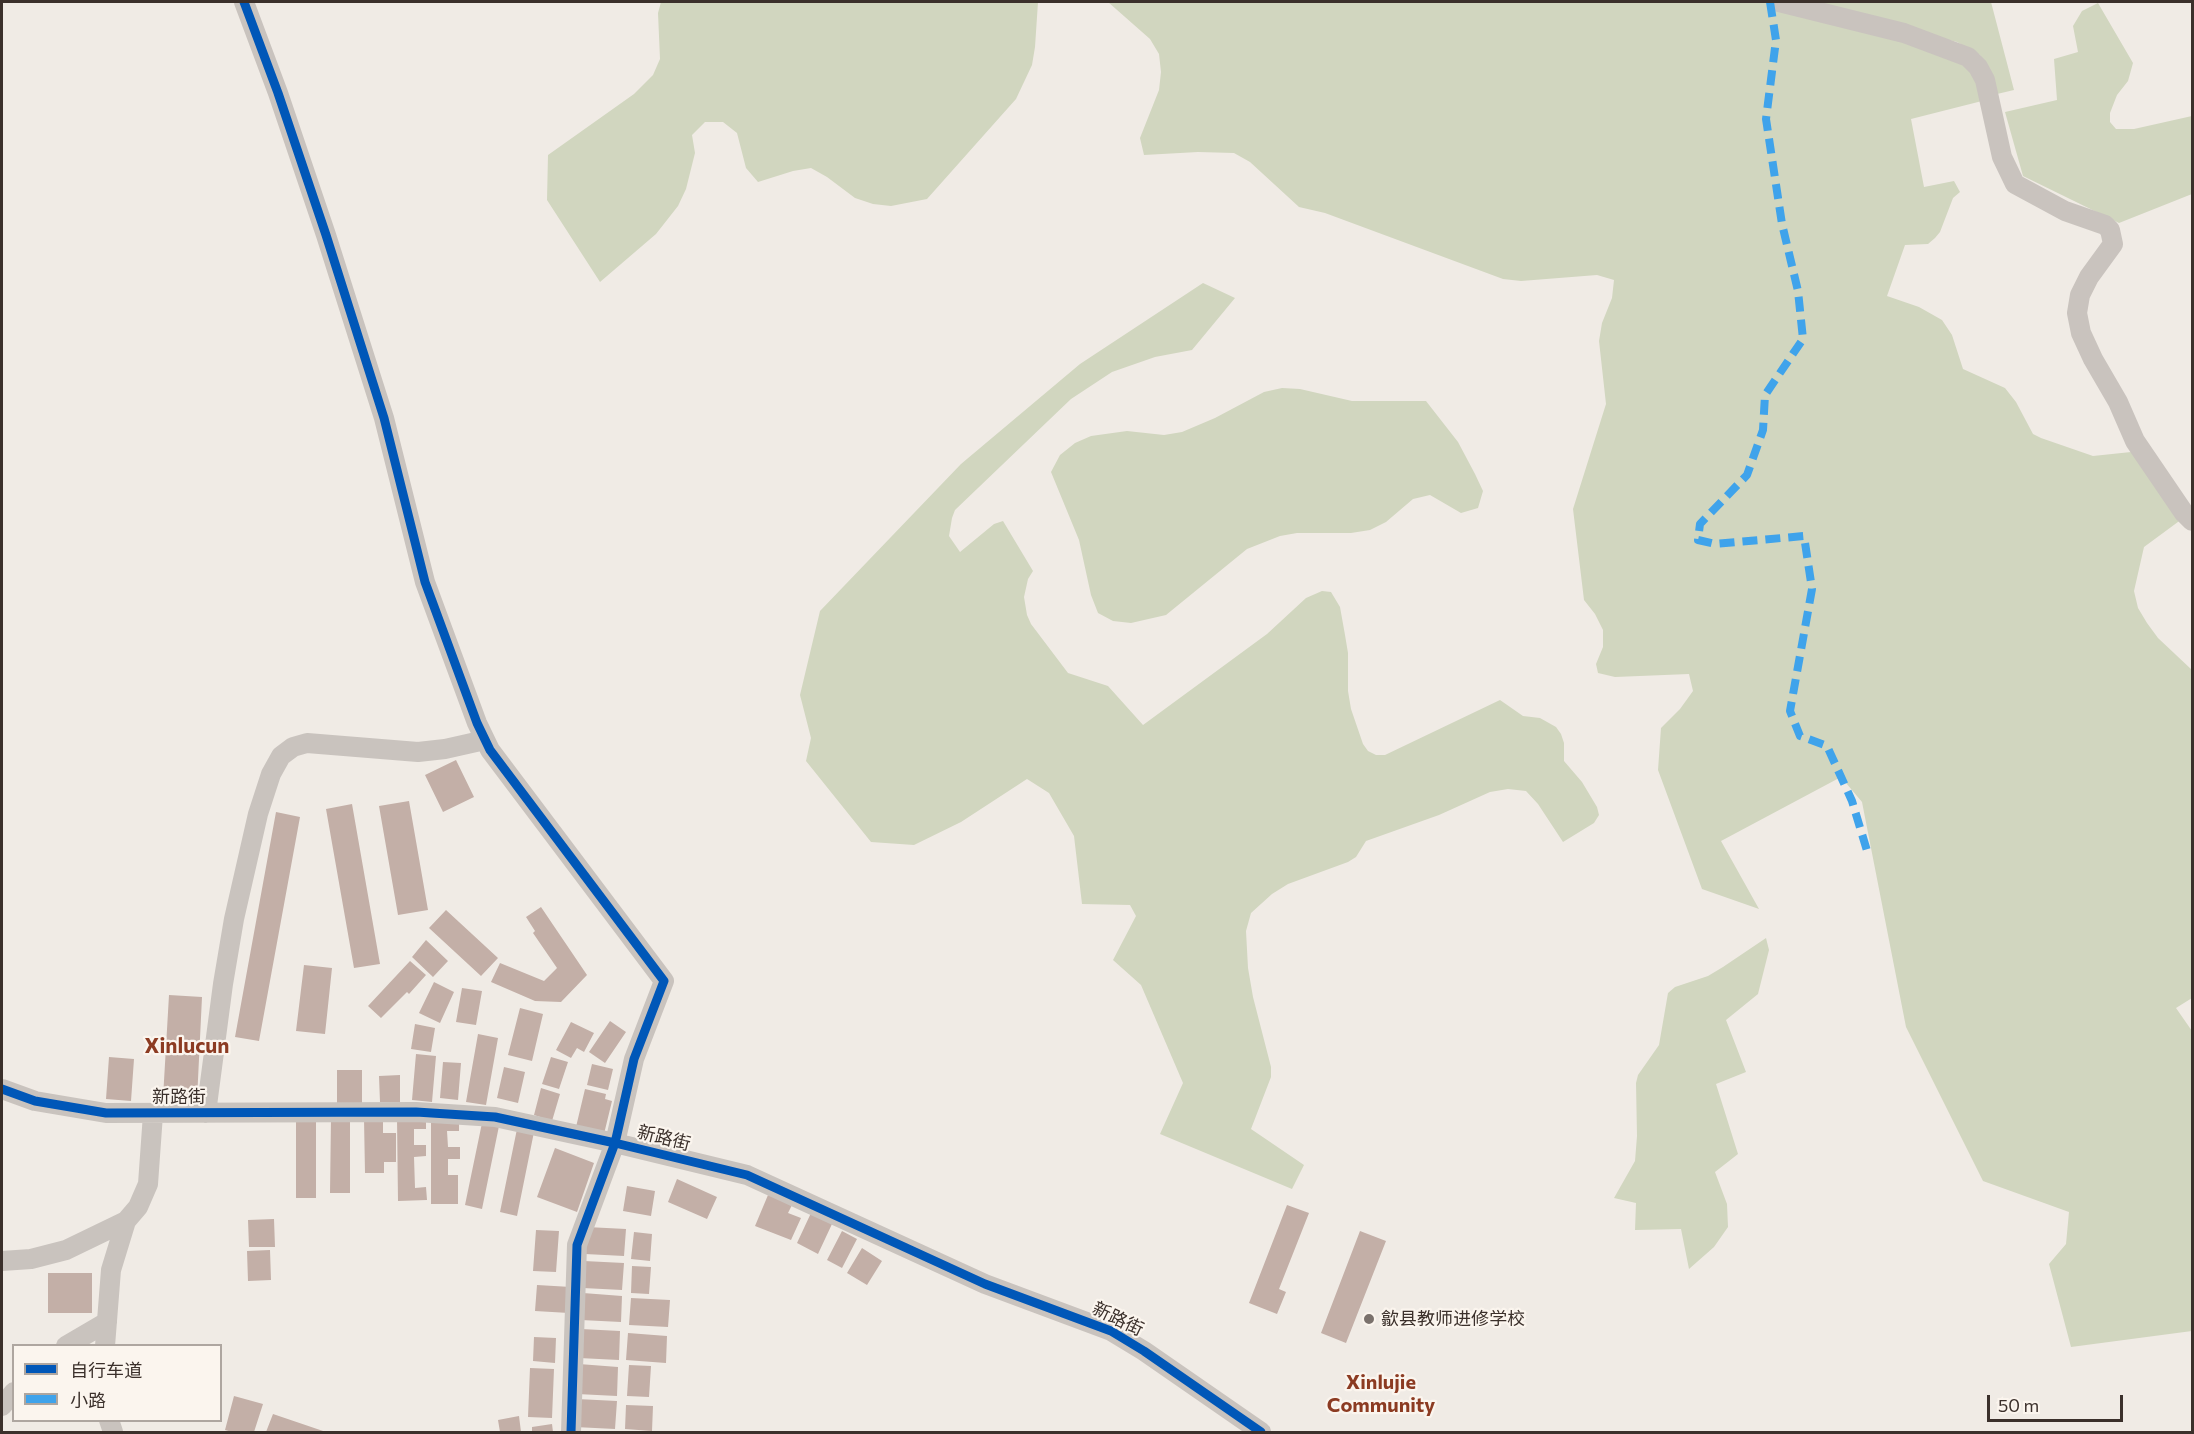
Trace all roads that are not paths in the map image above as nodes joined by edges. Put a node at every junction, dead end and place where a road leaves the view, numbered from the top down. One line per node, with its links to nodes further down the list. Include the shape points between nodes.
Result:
1 (244, 2): 4 (street, via 326,235 384,418 425,582)
2 (1779, 2): 3 (street, via 1904,33 1968,57 1985,80 2002,158 2015,184 2110,230 2113,244 2080,295 2077,313 2081,333 2135,441)
3 (2193, 521)
4 (485, 740): 6 (street, via 418,752 307,743 281,756 258,814 239,898); 8 (street, via 664,981 634,1059)
5 (2, 1089): 7 (street, 新路街, via 35,1101 82,1110)
6 (206, 1113): 7 (street, 新路街); 8 (street, 新路街, via 453,1113 495,1117)
7 (153, 1114): 9 (street, via 148,1184 138,1207)
8 (615, 1143): 16 (street, via 577,1245); 17 (street, 新路街, via 747,1175 985,1284 1111,1331)
9 (126, 1221): 10 (street, via 66,1250 32,1259); 11 (street, via 111,1270)
10 (2, 1261)
11 (107, 1322): 12 (street); 13 (street)
12 (69, 1344)
13 (105, 1344)
14 (12, 1394): 15 (street)
15 (2, 1406)
16 (571, 1432)
17 (1261, 1432)

